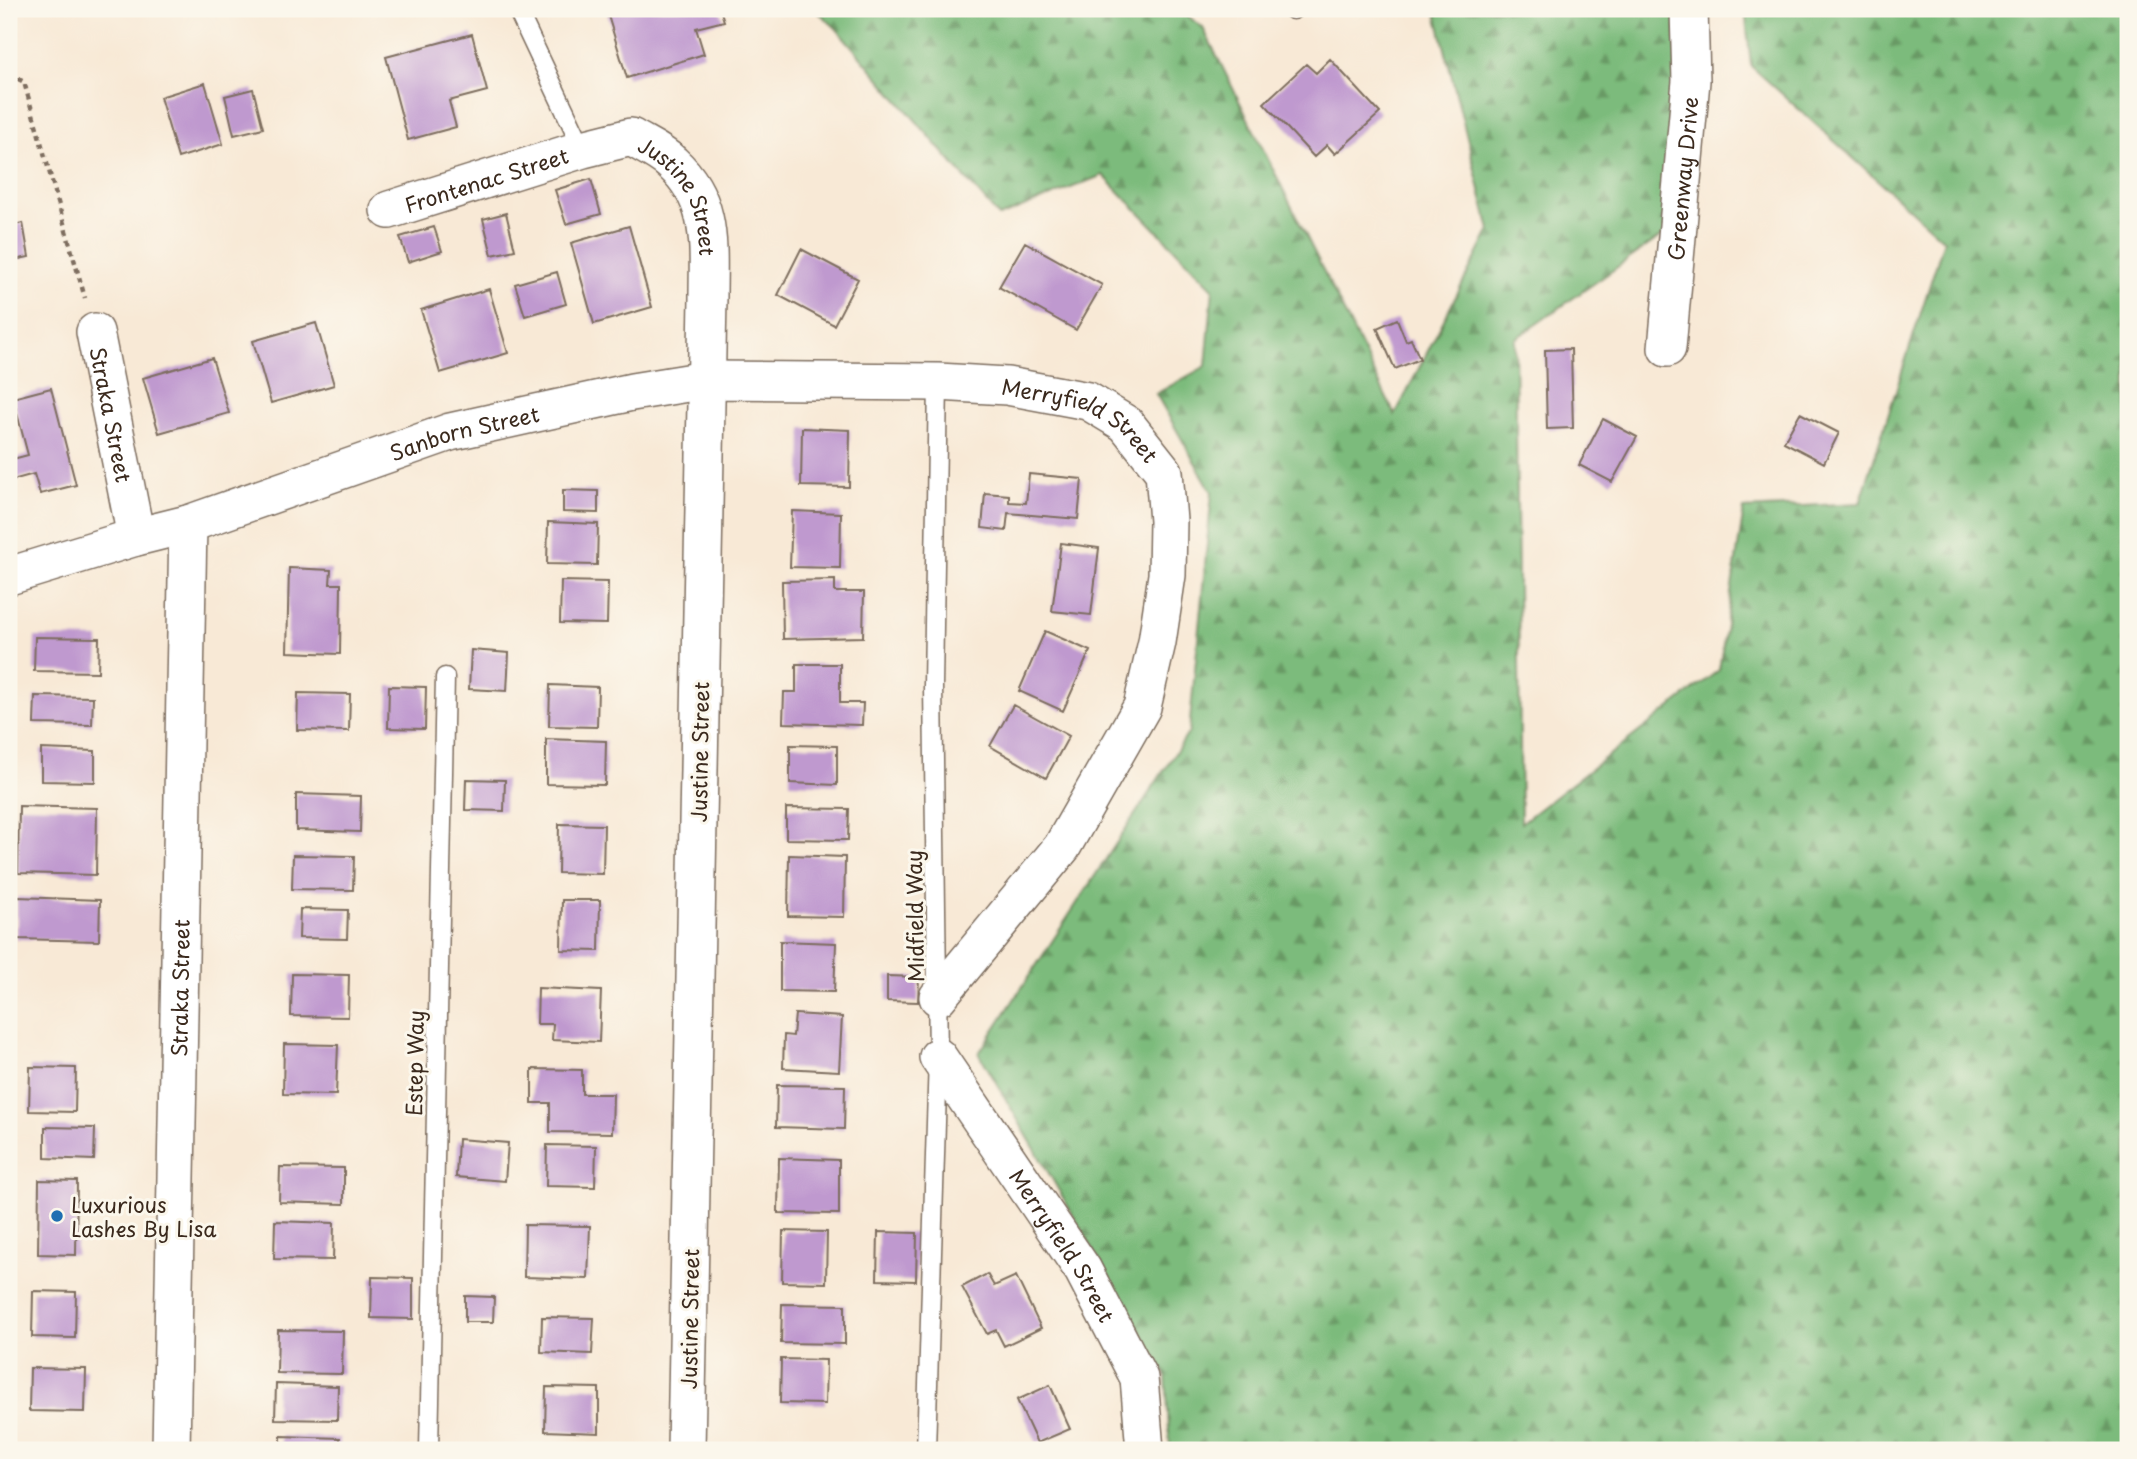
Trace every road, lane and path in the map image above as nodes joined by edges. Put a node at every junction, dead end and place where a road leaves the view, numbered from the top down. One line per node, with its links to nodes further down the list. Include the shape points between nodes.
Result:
1 (517, 9): 4 (lane)
2 (1689, 9): 7 (street, Greenway Drive, via 1691,81)
3 (9, 74): 6 (path, via 24,82)
4 (583, 149): 5 (street, Frontenac Street); 8 (street, Justine Street, via 631,136 671,162 695,189 708,228)
5 (389, 211)
6 (95, 332): 11 (street, Straka Street)
7 (1667, 348)
8 (706, 380): 9 (street, Sanborn Street); 10 (street, Sanborn Street, via 450,432); 18 (street, Justine Street)
9 (938, 382): 14 (lane, Midfield Way, via 933,686); 14 (street, Merryfield Street, via 1007,386 1097,406 1126,424 1164,472 1168,520 1167,575 1142,707 1062,847)
10 (188, 524): 11 (street, Sanborn Street); 16 (street, Straka Street)
11 (136, 537): 12 (street, Sanborn Street)
12 (9, 576)
13 (445, 677): 17 (lane, Estep Way)
14 (938, 997): 15 (lane, Midfield Way)
15 (938, 1057): 19 (lane, Midfield Way); 20 (street, Merryfield Street, via 1083,1270 1139,1378)
16 (171, 1450)
17 (429, 1450)
18 (686, 1450)
19 (926, 1450)
20 (1145, 1450)

